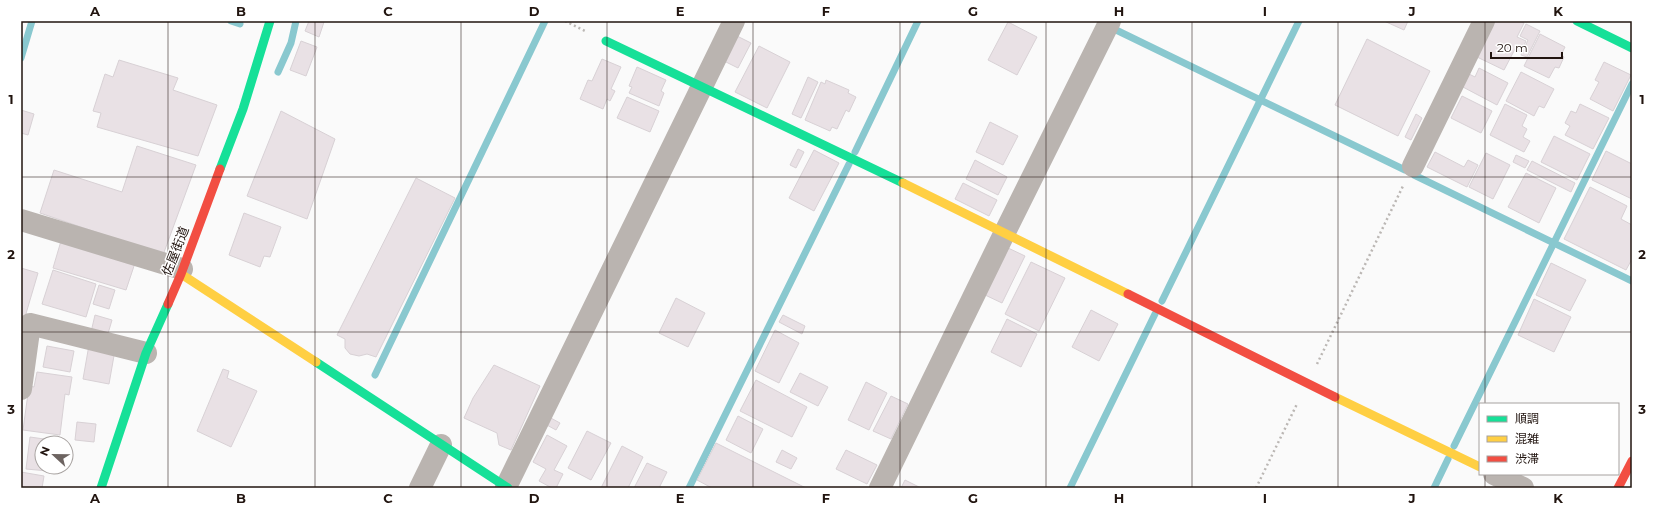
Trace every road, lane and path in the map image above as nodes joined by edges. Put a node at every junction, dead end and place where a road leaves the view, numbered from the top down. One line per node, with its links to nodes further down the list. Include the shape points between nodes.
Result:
1 (270, 21): 12 (street, 佐屋街道, via 243,109)
2 (734, 21): 8 (street)
3 (1110, 21): 11 (street)
4 (1484, 21): 9 (street)
5 (1577, 21): 7 (street)
6 (606, 41): 8 (street)
7 (1632, 48)
8 (702, 87): 11 (street); 20 (street)
9 (1413, 166): 14 (path)
10 (21, 220): 12 (street)
11 (1005, 232): 14 (street); 23 (street)
12 (182, 272): 13 (street, 佐屋街道); 16 (street)
13 (146, 353): 15 (street, via 30,324); 21 (street, 佐屋街道)
14 (1307, 383): 18 (street); 24 (path)
15 (21, 389)
16 (441, 445): 20 (street); 22 (street)
17 (1632, 461): 26 (street)
18 (1479, 467)
19 (1496, 475): 25 (street)
20 (507, 487)
21 (101, 488)
22 (420, 488)
23 (880, 488)
24 (1256, 488)
25 (1523, 488)
26 (1618, 488)

